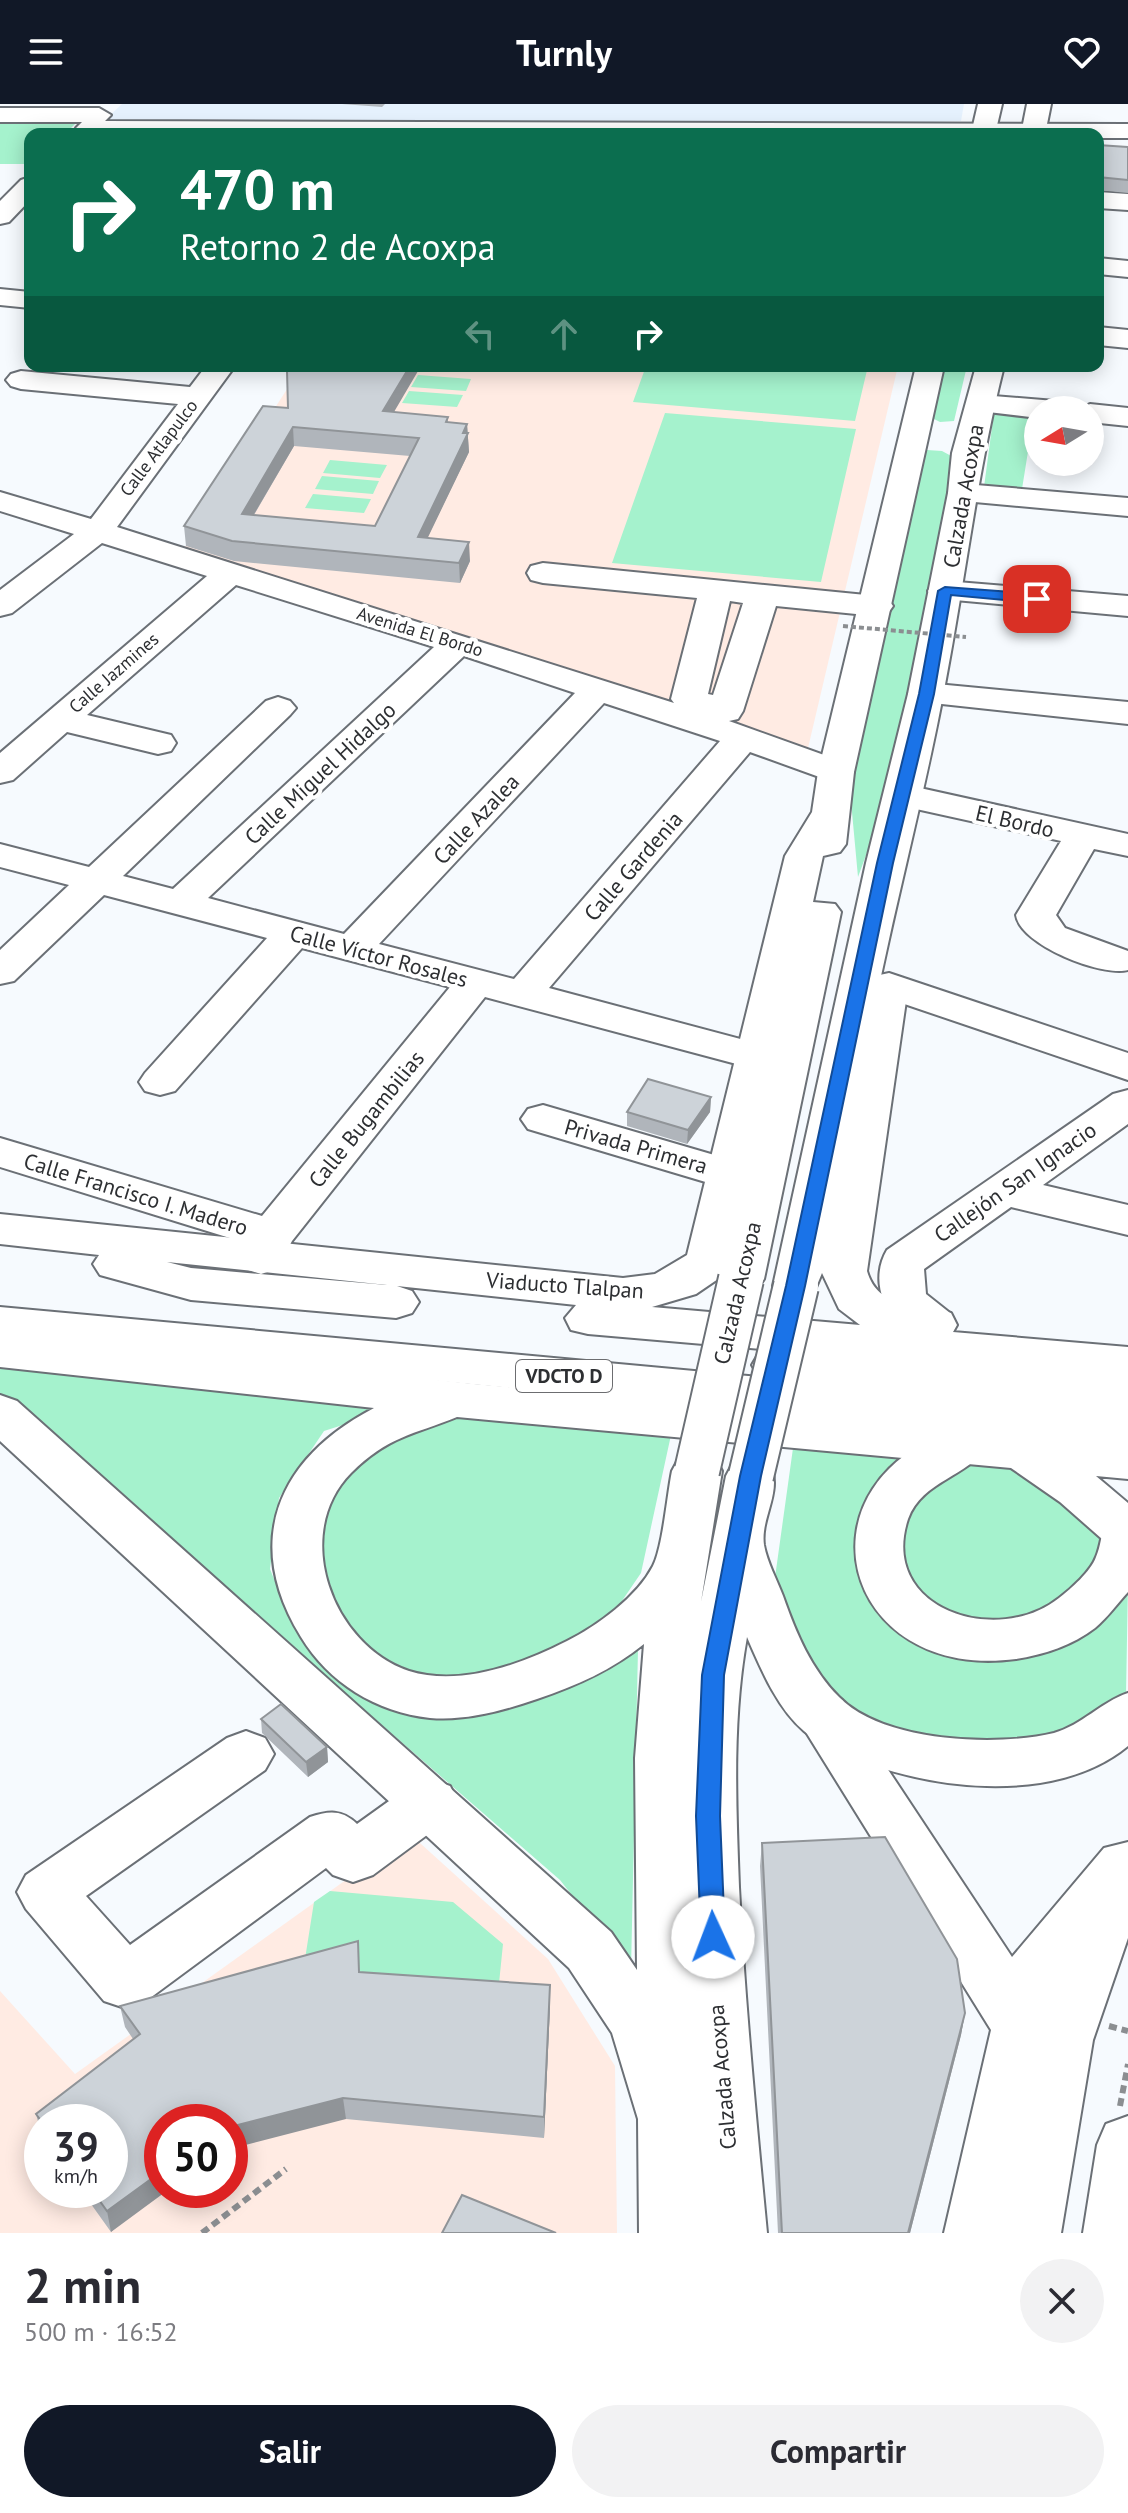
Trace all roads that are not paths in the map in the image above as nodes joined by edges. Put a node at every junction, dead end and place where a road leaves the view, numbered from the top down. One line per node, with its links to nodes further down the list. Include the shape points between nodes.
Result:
1 (139, 104): 13 (main road, via 126,119)
2 (990, 104): 18 (main road)
3 (1112, 104): 20 (main road)
4 (1045, 105): 19 (main road)
5 (941, 108): 9 (main road)
6 (417, 110): 7 (main road); 14 (main road, via 376,118 265,114)
7 (635, 111): 9 (main road)
8 (0, 115): 10 (main road)
9 (811, 119): 11 (main road); 15 (main road)
10 (95, 120): 12 (main road)
11 (879, 123): 16 (main road); 17 (main road)
12 (120, 128)
13 (128, 128)
14 (221, 128)
15 (697, 128)
16 (805, 128)
17 (931, 128)
18 (984, 128)
19 (1035, 128)
20 (1128, 131): 21 (main road)
21 (1104, 132)
22 (1128, 150): 23 (main road)
23 (1104, 151)
24 (24, 174): 27 (main road)
25 (1104, 200): 26 (main road)
26 (1128, 202)
27 (0, 216)
28 (1104, 267): 29 (main road)
29 (1128, 269)
30 (0, 297): 31 (main road)
31 (24, 299)
32 (1104, 337): 33 (main road)
33 (1128, 339)
34 (217, 372): 38 (main road, Calle Atlapulco)
35 (929, 372): 44 (main road, Calzada Acoxpa)
36 (988, 372): 43 (main road, Calzada Acoxpa)
37 (27, 373): 38 (main road); 39 (main road)
38 (198, 397): 48 (main road, Calle Atlapulco)
39 (0, 405)
40 (1104, 414): 42 (main road)
41 (1024, 417): 43 (main road)
42 (1128, 417)
43 (974, 428): 44 (main road, via 942,442); 45 (main road, Calzada Acoxpa)
44 (915, 433): 55 (main road, Calzada Acoxpa)
45 (964, 493): 47 (main road); 52 (main road, Calzada Acoxpa)
46 (0, 501): 48 (main road, Avenida El Bordo)
47 (1128, 507)
48 (98, 531): 50 (main road, Avenida El Bordo); 54 (main road, Calle Atlapulco)
49 (543, 573): 51 (main road)
50 (229, 574): 57 (main road, Avenida El Bordo); 62 (main road, Calle Jazmines)
51 (716, 590): 53 (main road); 53 (main road, via 689,699 725,711)
52 (945, 591): 56 (main road); 59 (main road, Calzada Acoxpa)
53 (763, 594): 55 (main road)
54 (0, 606)
55 (876, 606): 66 (main road, Calzada Acoxpa)
56 (1128, 606)
57 (458, 643): 58 (main road, Avenida El Bordo); 73 (main road, Calle Miguel Hidalgo)
58 (598, 689): 63 (main road, Avenida El Bordo); 75 (main road, Calle Azalea)
59 (926, 694): 61 (main road); 67 (main road, Calzada Acoxpa)
60 (278, 708): 72 (main road)
61 (1128, 713)
62 (61, 720): 64 (main road); 65 (main road, Calle Jazmines)
63 (743, 737): 66 (main road, Avenida El Bordo); 80 (main road, Calle Gardenia)
64 (158, 743)
65 (0, 772)
66 (836, 772): 68 (main road, Calzada Acoxpa)
67 (902, 795): 69 (main road, El Bordo); 79 (main road, via 910,852); 108 (main road, Calzada Acoxpa, bridge)
68 (828, 816): 81 (main road, Viaducto Tlalpan, via 804,856); 109 (main road, Calzada Acoxpa, bridge, via 825,890 800,1021)
69 (1083, 836): 70 (main road, El Bordo); 76 (main road, via 1036,915 1037,923 1051,936)
70 (1128, 845)
71 (0, 855): 72 (main road, Calle Víctor Rosales)
72 (96, 880): 73 (main road, Calle Víctor Rosales); 77 (main road)
73 (181, 903): 74 (main road, Calle Víctor Rosales)
74 (294, 932): 75 (main road, Calle Víctor Rosales); 83 (main road)
75 (353, 948): 78 (main road, Calle Víctor Rosales)
76 (1117, 961)
77 (0, 972)
78 (476, 982): 80 (main road, Calle Víctor Rosales); 92 (main road, Calle Bugambilias)
79 (889, 985): 82 (main road); 90 (main road)
80 (523, 994): 81 (main road, Calle Víctor Rosales)
81 (759, 1057): 87 (main road, Viaducto Tlalpan)
82 (1128, 1067)
83 (160, 1082)
84 (1128, 1104): 88 (main road, Callejón San Ignacio)
85 (543, 1119): 87 (main road, Privada Primera)
86 (0, 1152): 92 (main road, Calle Francisco I. Madero)
87 (729, 1174): 92 (main road, Viaducto Tlalpan, via 708,1262 686,1280 657,1291 623,1294)
88 (1003, 1190): 89 (main road); 93 (main road, Callejón San Ignacio)
89 (1128, 1220)
90 (850, 1228): 93 (main road, via 866,1250); 96 (main road, via 844,1271 850,1292 884,1317)
91 (0, 1231): 92 (main road, Viaducto Tlalpan); 99 (main road, via 191,1284)
92 (266, 1247)
93 (903, 1261): 96 (main road, via 903,1297)
94 (0, 1293): 100 (main road, VDCTO D)
95 (0, 1323): 103 (main road, VDCTO D)
96 (933, 1325): 97 (main road)
97 (1128, 1345)
98 (0, 1350): 101 (main road)
99 (1128, 1364)
100 (1128, 1397)
101 (474, 1401): 104 (main road); 109 (main road, via 403,1414 362,1434 329,1462 306,1500 296,1544 302,1589 322,1631 356,1667 400,1690 425,1696 493,1692 603,1647 651,1609)
102 (0, 1413): 113 (main road)
103 (1128, 1429)
104 (963, 1445): 105 (main road); 107 (main road, via 908,1480 879,1527 882,1575 902,1608 938,1633 1018,1639 1060,1627 1080,1614 1119,1565)
105 (1020, 1450): 106 (main road); 107 (main road)
106 (1128, 1461)
107 (1127, 1531)
108 (737, 1541): 111 (main road, via 773,1640 794,1681); 119 (main road, Calzada Acoxpa, via 713,1675 708,1816 715,1997)
109 (678, 1571): 116 (main road, Calzada Acoxpa, via 663,1758)
110 (1128, 1715): 111 (main road, via 1090,1743 1045,1757 956,1765 905,1756)
111 (823, 1716): 115 (main road)
112 (246, 1754): 113 (main road, via 46,1892 125,1982 330,1834 353,1858)
113 (430, 1802): 116 (main road, via 590,1950 639,2023)
114 (1126, 1863): 115 (main road, via 1035,1970); 121 (main road, via 1063,2040)
115 (1022, 2027): 120 (main road)
116 (669, 2119): 118 (main road, Calzada Acoxpa)
117 (1128, 2145): 122 (main road)
118 (671, 2233)
119 (735, 2233)
120 (976, 2233)
121 (1029, 2233)
122 (1115, 2233)

